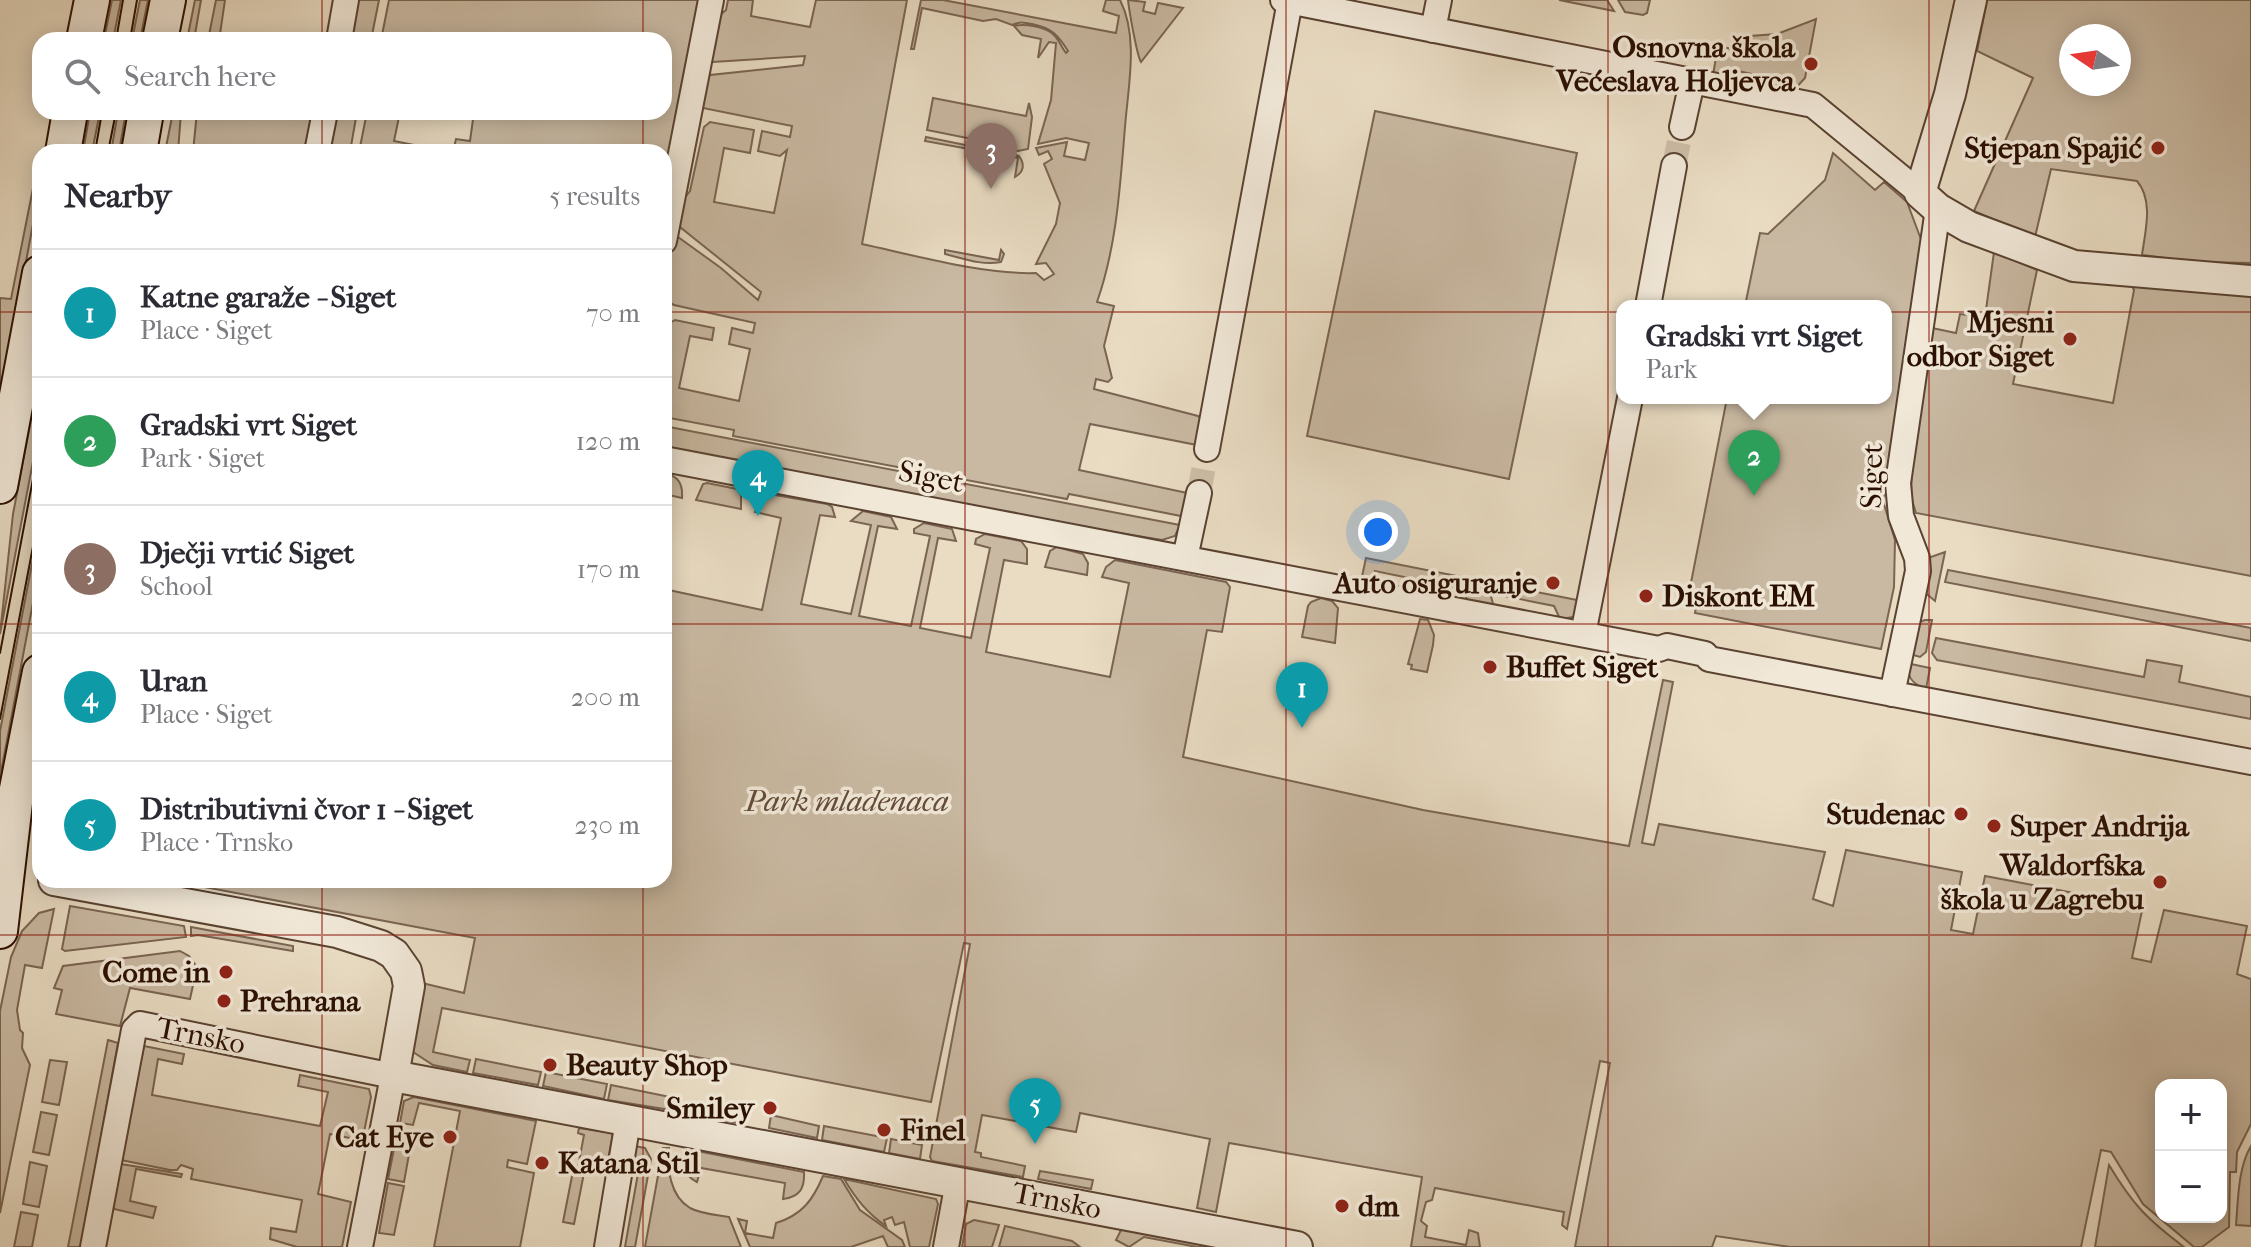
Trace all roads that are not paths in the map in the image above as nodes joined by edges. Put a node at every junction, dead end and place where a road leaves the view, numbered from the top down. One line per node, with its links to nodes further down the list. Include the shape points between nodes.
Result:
1 (92, 0): 10 (main road)
2 (168, 0): 11 (main road)
3 (346, 0): 12 (street)
4 (711, 0): 22 (street)
5 (1439, 0): 9 (street)
6 (1971, 0): 23 (street)
7 (1286, 1): 8 (street); 28 (street)
8 (1339, 5): 9 (street)
9 (1433, 30): 13 (street)
10 (86, 32)
11 (162, 32)
12 (340, 32)
13 (1692, 82): 17 (street); 23 (street, via 1805,103)
14 (69, 120): 18 (main road)
15 (145, 120): 19 (main road)
16 (323, 120): 20 (street)
17 (1682, 127)
18 (64, 144)
19 (140, 144)
20 (319, 144)
21 (1674, 166): 25 (street)
22 (672, 200)
23 (1929, 201): 24 (street, via 1969,227 2082,268); 34 (street, Siget, via 1898,483 1901,516 1918,571)
24 (2251, 281)
25 (1649, 300)
26 (32, 316): 30 (main road)
27 (1629, 404): 33 (street)
28 (1207, 449)
29 (672, 461): 32 (street, Siget)
30 (0, 486)
31 (1199, 493): 32 (street)
32 (1185, 558): 33 (street, Siget)
33 (1583, 634): 34 (street, Siget, via 1659,649 1667,646)
34 (1892, 694): 36 (street, Siget)
35 (32, 713): 37 (main road, via 16,794)
36 (2251, 762)
37 (16, 873): 39 (main road)
38 (98, 888): 40 (street, via 337,932 381,946 401,962 409,986)
39 (0, 931)
40 (393, 1076): 41 (street, Trnsko); 43 (street, Trnsko, via 140,1024 134,1030); 44 (street)
41 (628, 1121): 42 (street, Trnsko); 45 (street)
42 (958, 1182): 46 (street); 47 (street, Trnsko)
43 (93, 1247)
44 (360, 1247)
45 (607, 1247)
46 (946, 1247)
47 (1297, 1247)

